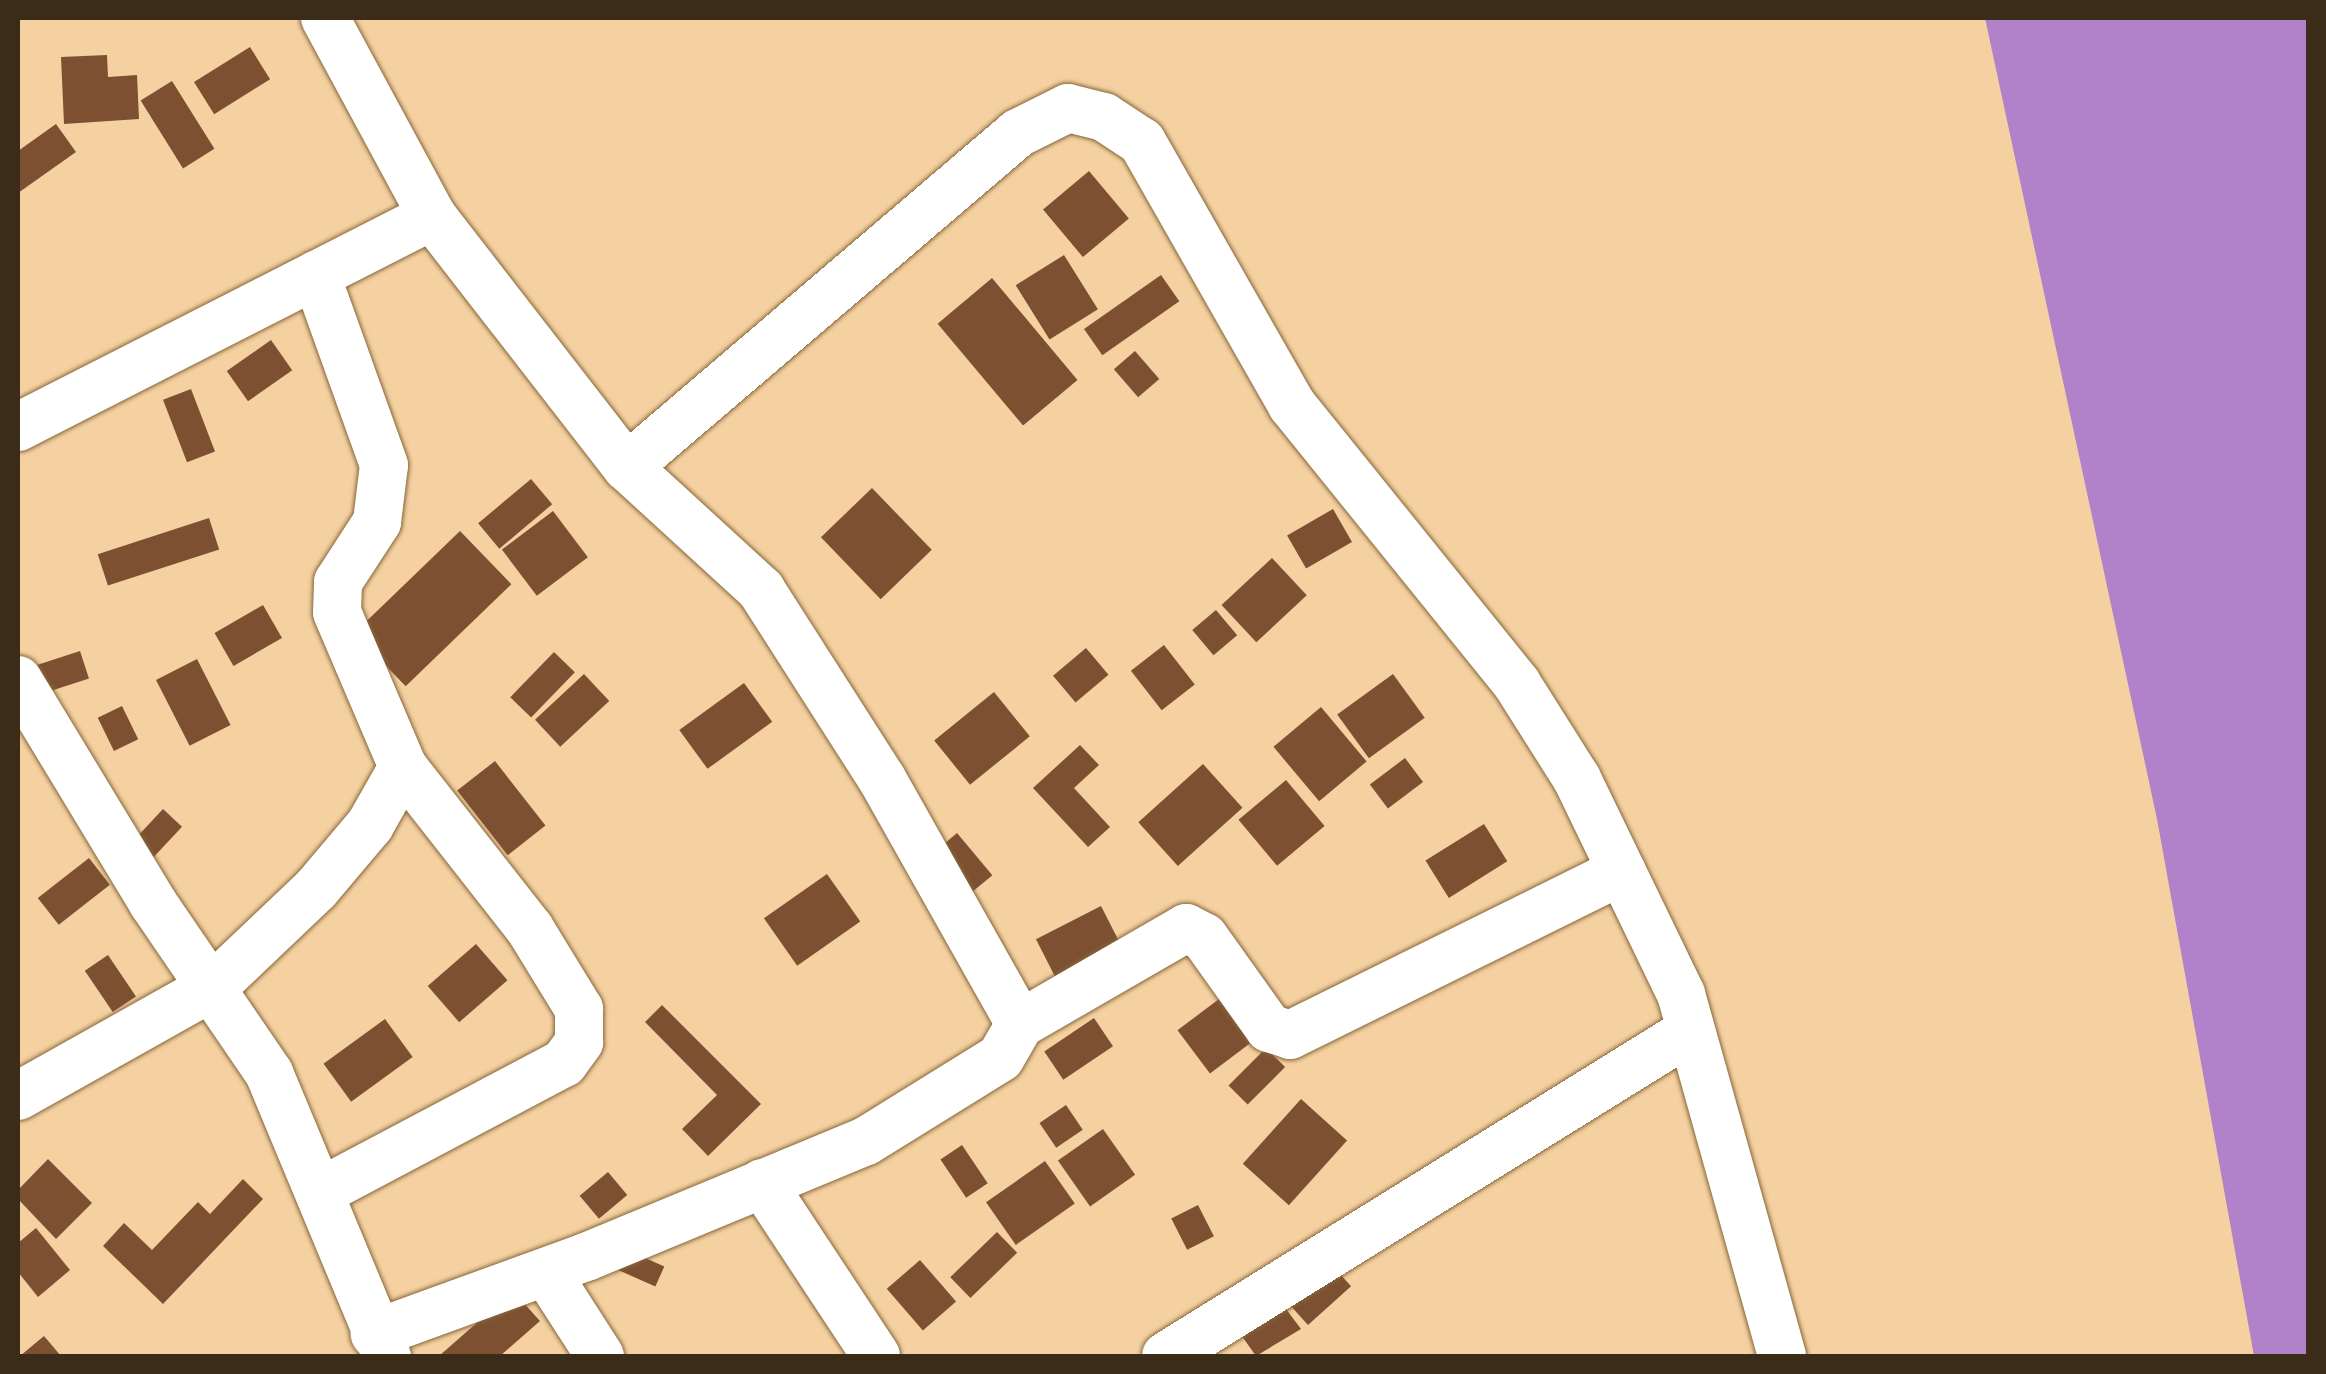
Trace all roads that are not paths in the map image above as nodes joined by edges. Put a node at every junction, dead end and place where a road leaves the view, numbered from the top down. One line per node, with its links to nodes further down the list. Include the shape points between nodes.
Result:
1 (324, 18): 2 (street)
2 (432, 216): 3 (street); 5 (street)
3 (316, 275): 4 (street); 7 (street, via 384,465 377,522 338,582 337,612)
4 (18, 427)
5 (627, 468): 8 (street, via 1018,133 1068,108 1104,117 1142,142 1292,405 1517,684 1577,779); 10 (street, via 761,590 882,779)
6 (18, 680): 9 (street, via 153,903)
7 (403, 767): 9 (street, via 370,826 316,889); 14 (street, via 530,929 579,1009 579,1042 564,1063)
8 (1622, 871): 10 (street, via 1290,1036 1269,1028 1204,937 1186,928); 11 (street, via 1681,994)
9 (214, 986): 12 (street); 14 (street, via 270,1073)
10 (1020, 1024): 13 (street, via 1000,1058 921,1110 866,1141)
11 (1690, 1031): 19 (street); 20 (street)
12 (18, 1096)
13 (762, 1183): 15 (street); 18 (street)
14 (320, 1192): 16 (street)
15 (546, 1272): 16 (street); 17 (street)
16 (381, 1345)
17 (600, 1356)
18 (876, 1356)
19 (1166, 1356)
20 (1782, 1356)

